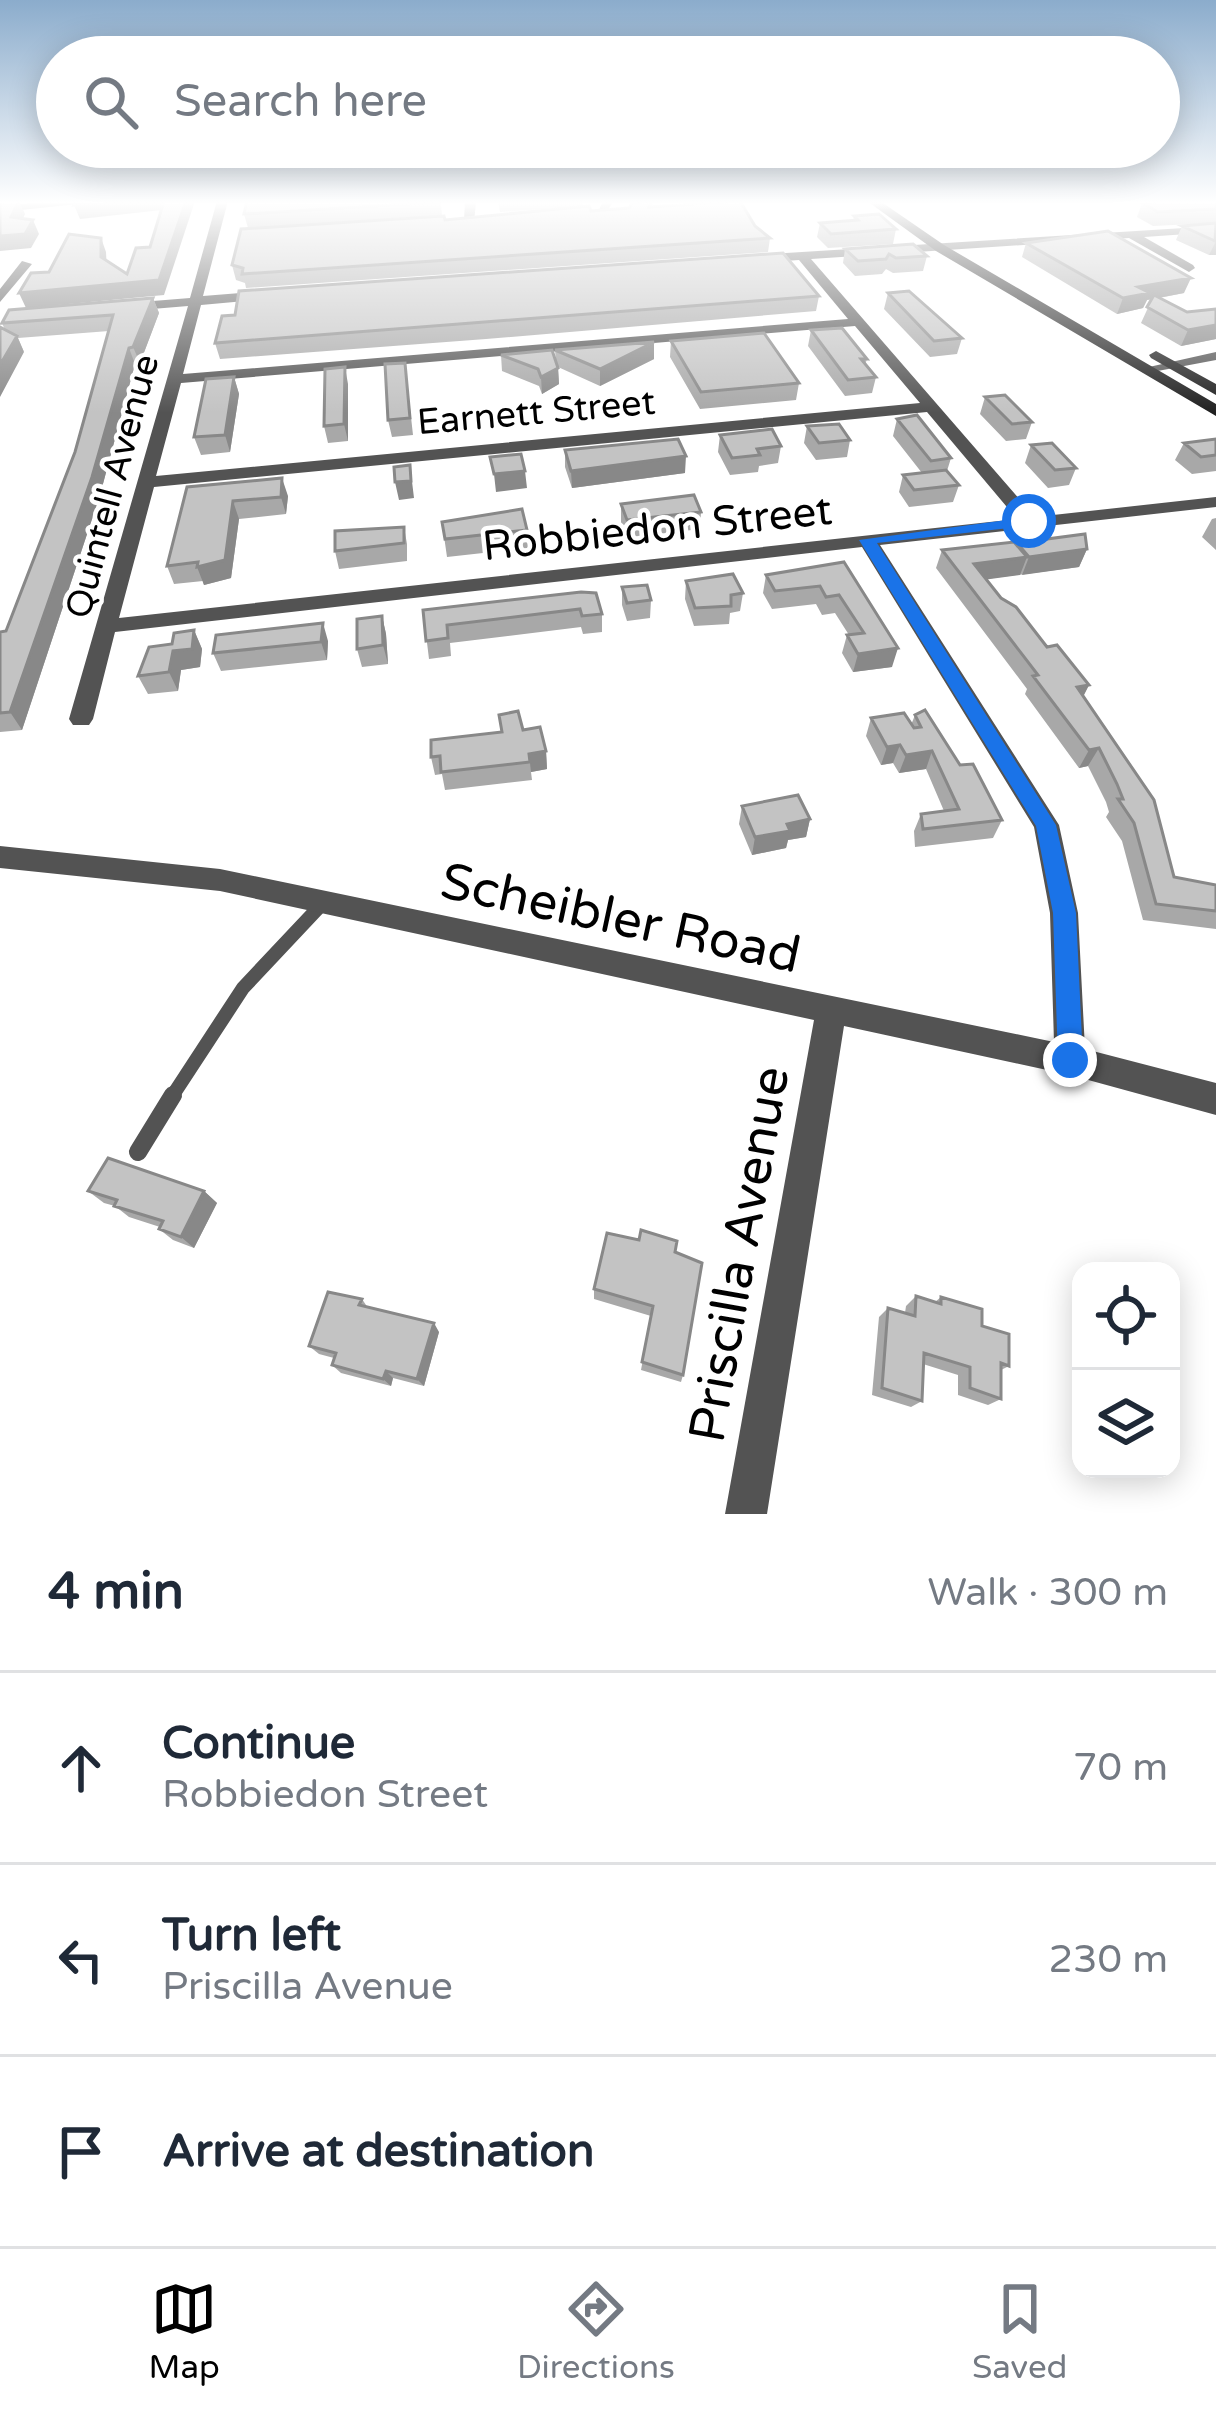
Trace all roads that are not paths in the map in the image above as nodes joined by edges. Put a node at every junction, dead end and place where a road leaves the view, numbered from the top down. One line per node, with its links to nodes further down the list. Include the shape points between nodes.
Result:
1 (15, 272): 7 (street)
2 (203, 272): 8 (street, Quintell Avenue)
3 (815, 272): 10 (street)
4 (980, 272): 13 (main road)
5 (1009, 272): 12 (main road)
6 (283, 294): 8 (street)
7 (0, 298)
8 (195, 301): 9 (street); 14 (street, Quintell Avenue)
9 (108, 309)
10 (857, 322): 14 (street); 16 (street)
11 (1216, 356): 12 (street)
12 (1171, 364): 13 (street); 15 (main road)
13 (1147, 369): 17 (main road)
14 (175, 379): 18 (street, Quintell Avenue)
15 (1216, 390)
16 (932, 407): 18 (street, Earnett Street); 20 (street)
17 (1216, 411)
18 (147, 482): 22 (street, Quintell Avenue)
19 (1216, 502): 20 (street, Robbiedon Street)
20 (1029, 521): 21 (street, Robbiedon Street)
21 (867, 540): 22 (street, Robbiedon Street); 27 (street, via 1046,825 1064,913)
22 (107, 626): 23 (street, Quintell Avenue)
23 (81, 718)
24 (0, 857): 25 (street, Scheibler Road, via 220,880)
25 (324, 902): 26 (street, Scheibler Road); 29 (lane, via 259,965)
26 (831, 1012): 27 (street, Scheibler Road); 30 (street, Priscilla Avenue)
27 (1070, 1060): 28 (street, Scheibler Road)
28 (1216, 1099)
29 (138, 1151)
30 (746, 1514)

